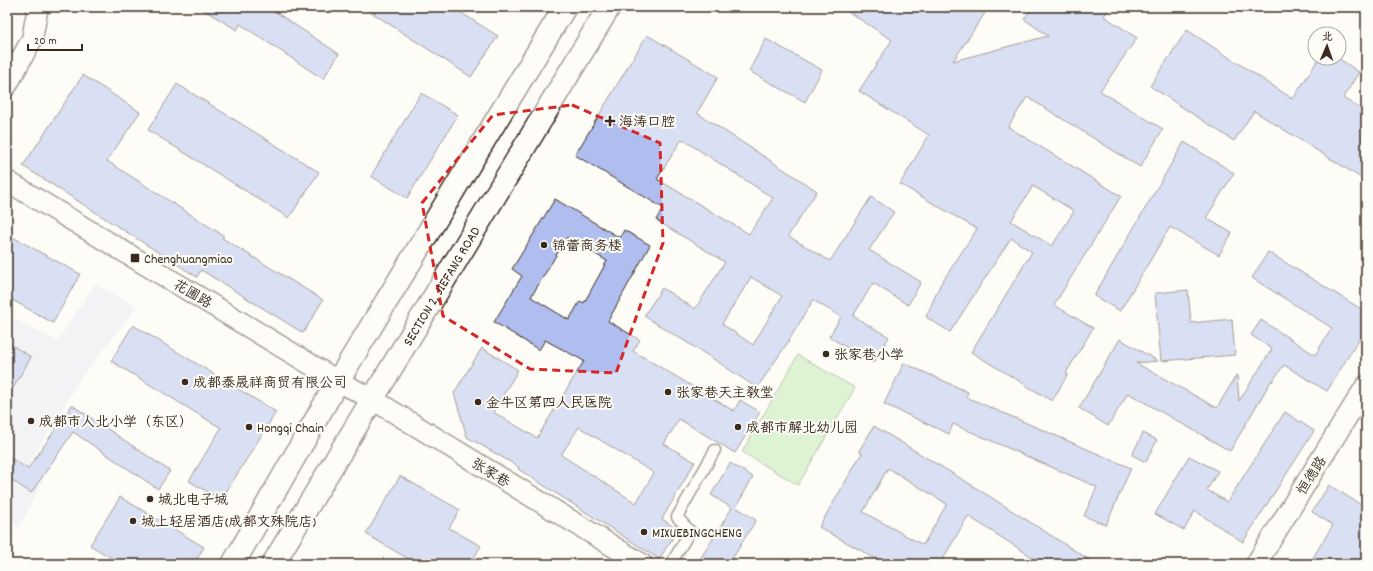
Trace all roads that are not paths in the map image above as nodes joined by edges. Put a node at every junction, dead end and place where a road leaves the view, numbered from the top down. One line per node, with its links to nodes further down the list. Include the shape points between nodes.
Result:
1 (38, 7): 4 (street, via 32,39)
2 (565, 7): 6 (main road)
3 (609, 7): 8 (main road, SECTION 2, JIEFANG ROAD)
4 (7, 85)
5 (7, 180): 6 (street, 花圃路)
6 (338, 381): 8 (street, 张家巷); 10 (main road)
7 (1366, 386): 14 (street, 恒德路)
8 (372, 399): 11 (main road, SECTION 2, JIEFANG ROAD); 12 (street, 张家巷)
9 (715, 450): 13 (lane, via 677,517 690,531)
10 (233, 564)
11 (273, 564)
12 (642, 564)
13 (671, 564)
14 (1256, 564)

